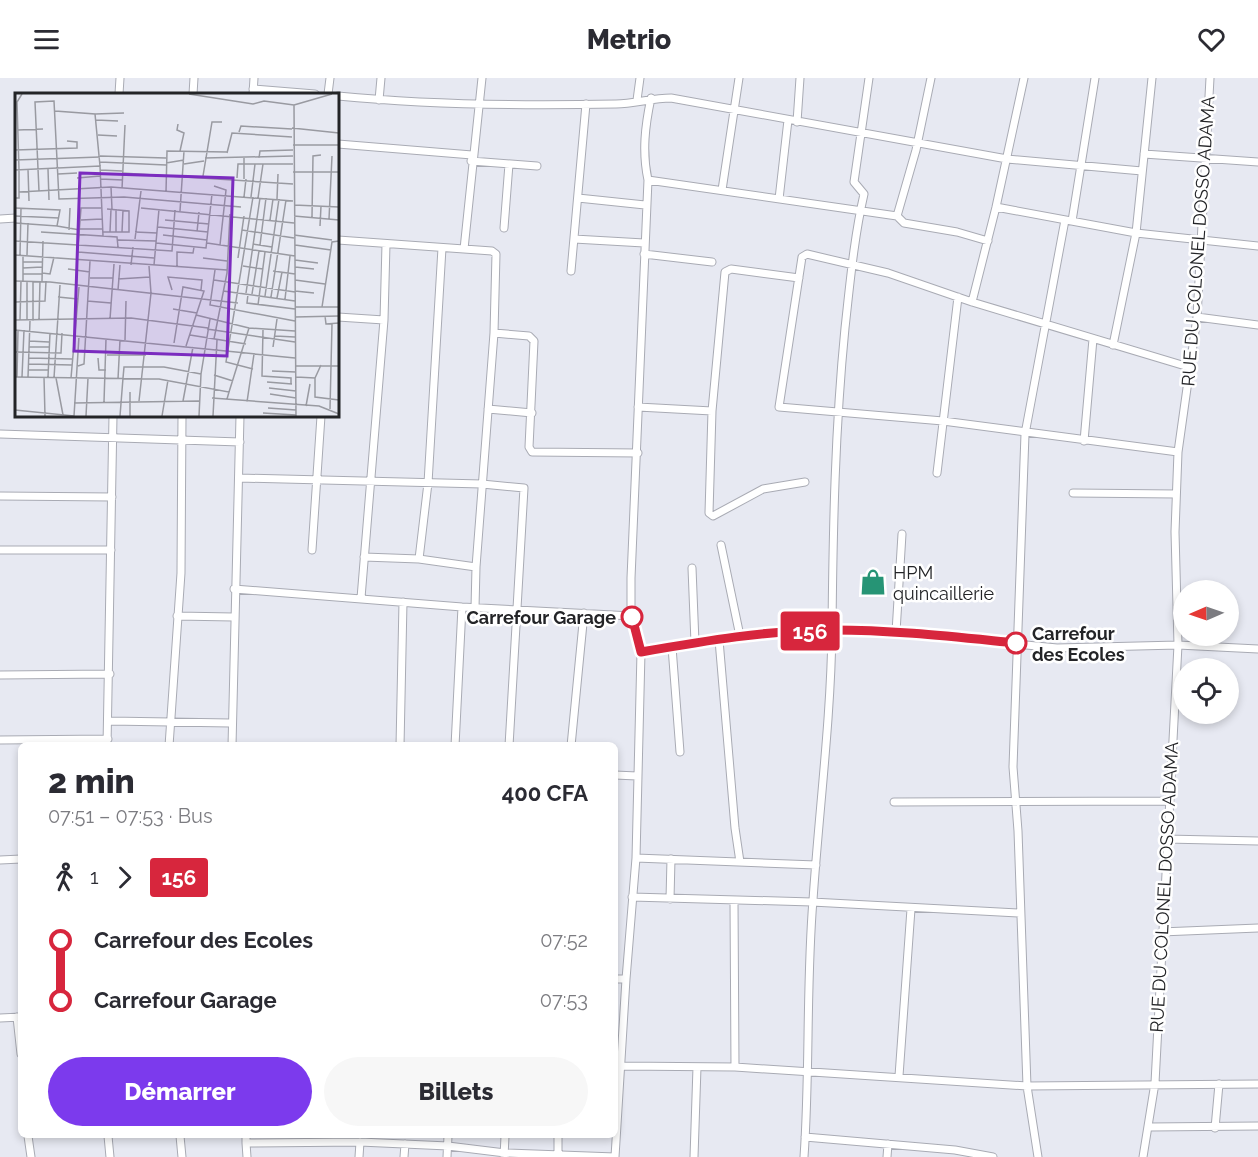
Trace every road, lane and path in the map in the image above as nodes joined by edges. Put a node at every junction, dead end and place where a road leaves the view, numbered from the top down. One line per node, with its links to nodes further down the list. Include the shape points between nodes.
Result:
1 (120, 78): 17 (street)
2 (194, 78): 18 (street)
3 (254, 78): 16 (street)
4 (330, 78): 20 (street)
5 (381, 78): 23 (street)
6 (482, 78): 25 (street)
7 (640, 78): 24 (street)
8 (739, 78): 27 (street)
9 (800, 78): 29 (street)
10 (869, 78): 30 (street)
11 (931, 78): 31 (street)
12 (1024, 78): 35 (street)
13 (1095, 78): 40 (street)
14 (1152, 78): 33 (street)
15 (1210, 78): 36 (street, RUE DU COLONEL DOSSO ADAMA)
16 (253, 92): 19 (street)
17 (119, 93)
18 (193, 93)
19 (284, 93)
20 (328, 93)
21 (339, 96): 23 (street)
22 (651, 98): 24 (street); 27 (street, via 689,101); 42 (street, via 645,127)
23 (379, 100): 25 (street)
24 (637, 100): 26 (street, via 619,105)
25 (479, 103): 26 (street); 34 (street)
26 (586, 104): 44 (street)
27 (734, 112): 28 (street); 43 (street)
28 (788, 120): 29 (street); 45 (street)
29 (797, 122): 30 (street)
30 (861, 131): 31 (street); 48 (street, via 854,182 863,191)
31 (918, 142): 35 (street); 49 (street)
32 (339, 144): 34 (street)
33 (1144, 154): 36 (street); 41 (street)
34 (472, 158): 38 (street); 63 (street)
35 (1006, 159): 40 (street); 47 (street)
36 (1203, 159): 37 (street); 57 (street, RUE DU COLONEL DOSSO ADAMA)
37 (1258, 162)
38 (509, 164): 39 (street); 53 (street)
39 (537, 166)
40 (1082, 166): 41 (street); 52 (street)
41 (1142, 171): 54 (street)
42 (648, 180): 43 (street); 46 (street)
43 (722, 190): 45 (street)
44 (578, 198): 46 (street); 55 (street)
45 (779, 199): 48 (street)
46 (645, 206): 59 (street)
47 (996, 207): 52 (street); 58 (street)
48 (859, 209): 49 (street); 66 (street)
49 (897, 216): 58 (street, via 904,224)
50 (15, 218): 51 (street)
51 (0, 219)
52 (1069, 220): 54 (street); 74 (street)
53 (504, 228)
54 (1136, 232): 57 (street); 78 (street)
55 (574, 239): 59 (street); 67 (street)
56 (339, 240): 60 (street)
57 (1200, 240): 61 (street); 71 (street, RUE DU COLONEL DOSSO ADAMA)
58 (987, 241): 70 (street)
59 (644, 243): 64 (street)
60 (386, 244): 62 (street); 73 (street)
61 (1258, 246)
62 (442, 248): 63 (street); 103 (street)
63 (464, 249): 76 (street, via 496,254)
64 (644, 254): 65 (street); 80 (street)
65 (712, 262)
66 (852, 264): 68 (street, via 804,254); 69 (street); 84 (street)
67 (571, 271)
68 (799, 278): 82 (street, via 731,269 725,272); 84 (street, via 779,407)
69 (958, 297): 70 (street); 89 (street)
70 (972, 302): 74 (street)
71 (1197, 316): 75 (street); 79 (street, RUE DU COLONEL DOSSO ADAMA)
72 (339, 317): 73 (street)
73 (384, 320): 101 (street)
74 (1044, 323): 77 (street); 91 (street)
75 (1258, 325)
76 (494, 333): 81 (street); 83 (street, via 533,338)
77 (1093, 339): 78 (street); 94 (street)
78 (1113, 345): 79 (street)
79 (1192, 368): 96 (street, RUE DU COLONEL DOSSO ADAMA)
80 (638, 407): 82 (street); 97 (street)
81 (488, 409): 83 (street); 104 (street)
82 (712, 411): 102 (street, via 710,516 763,489)
83 (532, 413): 97 (street, via 532,452)
84 (837, 413): 89 (street); 129 (street, via 830,568)
85 (113, 417): 92 (street)
86 (182, 417): 93 (street)
87 (240, 417): 95 (street)
88 (321, 417): 100 (street)
89 (943, 421): 91 (street); 98 (street)
90 (0, 434): 92 (street)
91 (1025, 434): 94 (street); 134 (street)
92 (113, 438): 93 (street); 108 (street)
93 (183, 439): 95 (street); 126 (street)
94 (1084, 441): 96 (street)
95 (240, 442): 99 (street)
96 (1178, 452): 106 (street, RUE DU COLONEL DOSSO ADAMA)
97 (638, 453): 127 (street)
98 (938, 473)
99 (240, 478): 100 (street); 119 (street)
100 (317, 481): 101 (street); 113 (street)
101 (369, 482): 103 (street); 114 (street)
102 (805, 482)
103 (428, 483): 104 (street); 115 (street)
104 (482, 484): 116 (street); 124 (street, via 525,489)
105 (1073, 493): 106 (street)
106 (1176, 494): 118 (street, RUE DU COLONEL DOSSO ADAMA)
107 (0, 496): 108 (street)
108 (112, 497): 112 (street)
109 (902, 534): 130 (street)
110 (721, 545): 131 (street)
111 (0, 550): 112 (street)
112 (111, 550): 141 (street)
113 (312, 550)
114 (364, 556): 115 (street); 120 (street)
115 (419, 560): 116 (street)
116 (476, 567): 123 (street)
117 (692, 568): 133 (street)
118 (1177, 580)
119 (234, 589): 120 (street); 128 (street)
120 (361, 598): 121 (street)
121 (403, 602): 122 (street); 150 (street)
122 (462, 607): 123 (street); 151 (street)
123 (475, 608): 124 (street)
124 (517, 610): 125 (street); 152 (street)
125 (584, 613): 127 (street); 153 (street)
126 (177, 616): 128 (street); 144 (street)
127 (632, 616): 140 (street)
128 (233, 617): 145 (street)
129 (832, 630): 130 (street); 131 (street); 167 (street)
130 (896, 632): 134 (street)
131 (740, 636): 132 (street)
132 (719, 640): 133 (street); 166 (street)
133 (695, 643): 138 (street)
134 (1016, 643): 135 (street, via 1057,648); 157 (street, via 1012,766)
135 (1173, 645)
136 (1178, 646): 158 (street, RUE DU COLONEL DOSSO ADAMA)
137 (1198, 646): 139 (street)
138 (672, 647): 140 (street); 154 (street)
139 (1258, 649)
140 (641, 652): 156 (street)
141 (110, 674): 142 (street); 143 (street)
142 (0, 675)
143 (110, 721): 144 (street); 147 (street)
144 (170, 721): 145 (street); 148 (street)
145 (230, 723): 149 (street)
146 (0, 740): 147 (street)
147 (108, 742)
148 (169, 742)
149 (232, 742)
150 (400, 742)
151 (455, 742)
152 (509, 742)
153 (571, 742)
154 (680, 752)
155 (618, 775): 156 (street)
156 (637, 776): 162 (street)
157 (1015, 800): 158 (street); 159 (street); 173 (street)
158 (1169, 801): 160 (street, RUE DU COLONEL DOSSO ADAMA)
159 (894, 802)
160 (1166, 839): 161 (street); 175 (street, RUE DU COLONEL DOSSO ADAMA)
161 (1258, 841)
162 (636, 858): 164 (street); 168 (street)
163 (18, 859): 165 (street)
164 (671, 859): 166 (street); 169 (street)
165 (0, 860)
166 (740, 862): 167 (street)
167 (816, 865): 171 (street)
168 (632, 897): 169 (street); 177 (street)
169 (670, 899): 170 (street)
170 (734, 901): 171 (street); 182 (street)
171 (812, 902): 172 (street); 183 (street)
172 (911, 909): 173 (street); 184 (street)
173 (1020, 913): 188 (street)
174 (1258, 928): 175 (street)
175 (1161, 932): 185 (street, RUE DU COLONEL DOSSO ADAMA)
176 (618, 979): 177 (street)
177 (626, 979): 180 (street)
178 (18, 1017): 179 (street)
179 (0, 1018)
180 (621, 1066): 181 (street); 189 (street)
181 (697, 1067): 182 (street); 218 (street)
182 (735, 1067): 183 (street)
183 (806, 1071): 184 (street); 193 (street)
184 (899, 1076): 188 (street)
185 (1155, 1083): 186 (street); 188 (street); 191 (street, RUE DU COLONEL DOSSO ADAMA)
186 (1219, 1084): 187 (street); 192 (street)
187 (1258, 1084)
188 (1027, 1086): 222 (street)
189 (618, 1112)
190 (1258, 1126): 192 (street)
191 (1150, 1127): 192 (street); 223 (street, RUE DU COLONEL DOSSO ADAMA)
192 (1215, 1128)
193 (805, 1137): 206 (street); 219 (street)
194 (28, 1138): 210 (street)
195 (108, 1138): 211 (street)
196 (180, 1138): 212 (street)
197 (448, 1138): 207 (street)
198 (505, 1138): 208 (street)
199 (558, 1138): 209 (street)
200 (616, 1138): 217 (street)
201 (246, 1139): 202 (street); 213 (street)
202 (329, 1139): 204 (street)
203 (392, 1139): 204 (street); 205 (street)
204 (360, 1142): 214 (street)
205 (405, 1144): 207 (street); 215 (street)
206 (888, 1144): 220 (street); 221 (street)
207 (448, 1146): 208 (street); 216 (street)
208 (505, 1155): 209 (street)
209 (558, 1155): 217 (street)
210 (31, 1157)
211 (110, 1157)
212 (182, 1157)
213 (247, 1157)
214 (359, 1157)
215 (404, 1157)
216 (447, 1157)
217 (615, 1157)
218 (694, 1157)
219 (804, 1157)
220 (887, 1157)
221 (993, 1157)
222 (1038, 1157)
223 (1143, 1157)

